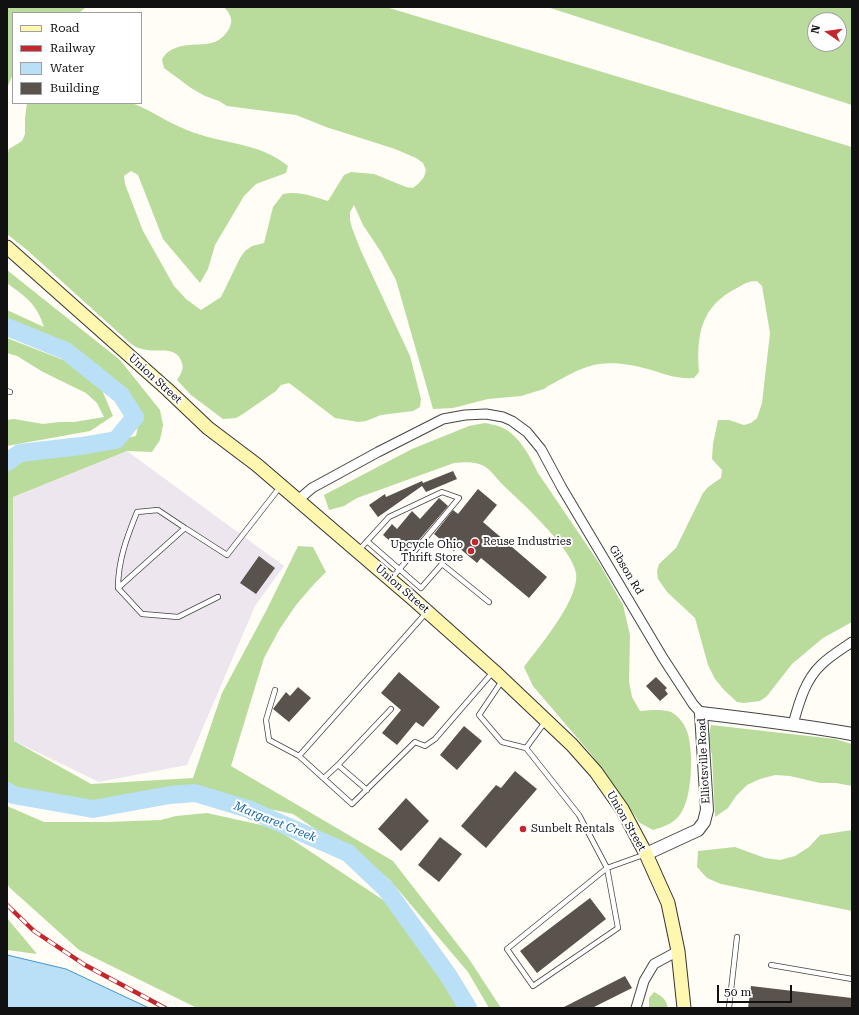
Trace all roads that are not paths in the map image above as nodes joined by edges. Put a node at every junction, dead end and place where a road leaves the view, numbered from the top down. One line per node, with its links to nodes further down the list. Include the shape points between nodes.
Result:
1 (7, 247): 2 (main road, Union Street, via 208,428)
2 (281, 485): 3 (main road, Union Street); 4 (lane, via 227,555)
3 (298, 500): 6 (main road, Union Street); 19 (street, Gibson Rd, via 312,488 436,422 454,416 486,414 512,422 527,432 541,449 674,676)
4 (185, 528): 9 (lane); 9 (lane, via 158,510 137,512 118,571)
5 (367, 541): 6 (lane); 7 (lane); 7 (lane, via 389,517 442,492 460,498)
6 (358, 551): 8 (main road, Union Street)
7 (400, 569): 8 (lane); 10 (lane)
8 (391, 580): 12 (main road, Union Street)
9 (118, 588): 11 (lane, via 142,614 178,617)
10 (421, 588): 12 (lane); 13 (lane, via 442,564)
11 (218, 597)
12 (412, 598): 14 (main road, Union Street)
13 (488, 602)
14 (427, 612): 16 (main road, Union Street); 24 (lane)
15 (852, 642): 21 (street, via 821,665 810,679)
16 (498, 675): 20 (main road, Union Street); 23 (lane, via 479,715 502,742); 27 (lane, via 435,739 425,746 415,742)
17 (275, 690): 24 (lane, via 266,720 269,740)
18 (391, 709): 25 (lane)
19 (701, 713): 21 (street, Elliotsville Road); 28 (street, Elliotsville Road, via 706,810 704,822 698,830)
20 (546, 721): 23 (lane); 28 (main road, Union Street, via 569,741 596,772 622,809)
21 (793, 724): 22 (street, Elliotsville Road)
22 (852, 734)
23 (526, 748): 29 (lane, via 579,815)
24 (299, 756): 26 (lane)
25 (338, 765): 26 (lane); 27 (lane)
26 (324, 778): 27 (lane, via 352,804)
27 (367, 790)
28 (646, 854): 29 (lane); 31 (main road, Union Street, via 668,903)
29 (607, 868): 29 (lane, via 507,949 533,986 618,928)
30 (737, 937): 36 (lane)
31 (678, 951): 34 (street, via 654,964 644,981); 35 (main road, Union Street)
32 (770, 965): 33 (lane)
33 (852, 979)
34 (636, 1008)
35 (684, 1008)
36 (729, 1008)

